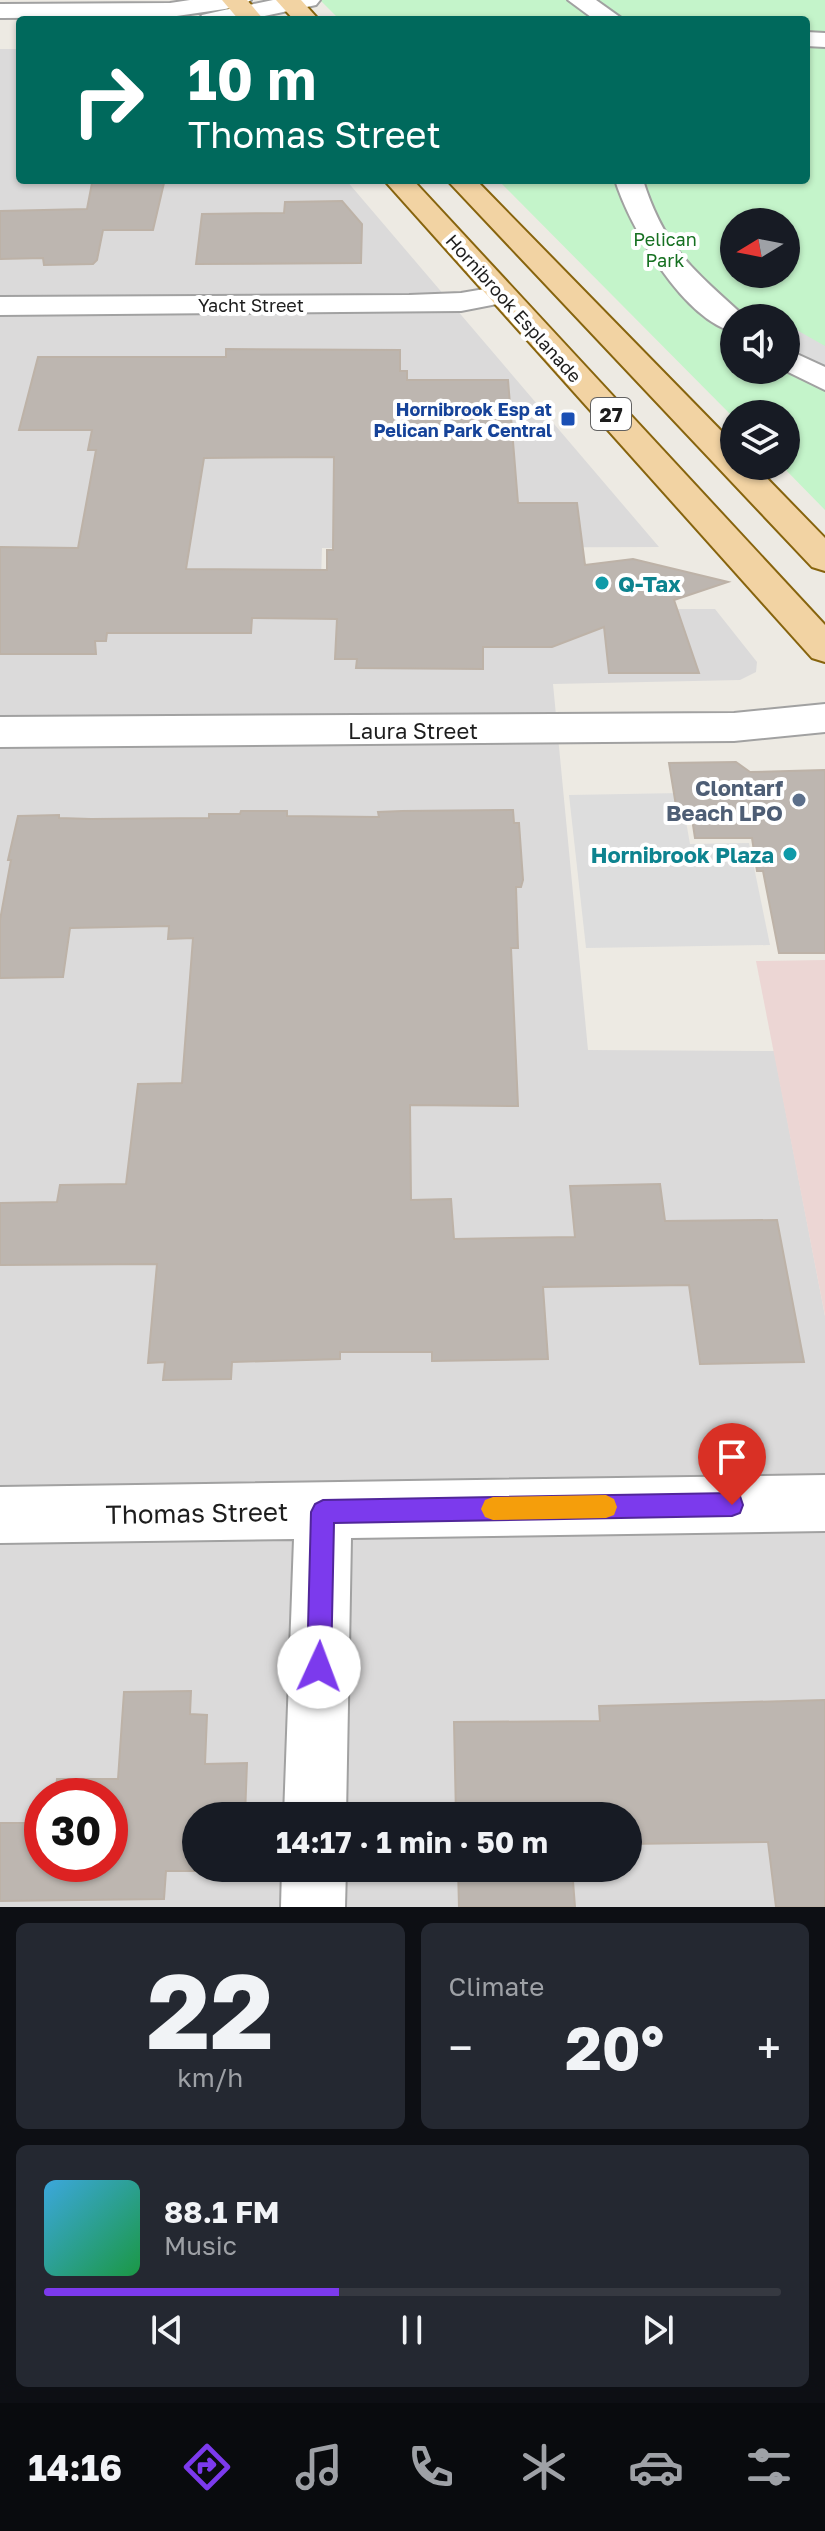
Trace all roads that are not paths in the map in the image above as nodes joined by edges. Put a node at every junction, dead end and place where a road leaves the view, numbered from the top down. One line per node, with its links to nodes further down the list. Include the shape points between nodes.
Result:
1 (580, 0): 6 (street)
2 (299, 6): 3 (street)
3 (241, 7): 4 (street); 5 (street)
4 (0, 11)
5 (220, 16)
6 (603, 16)
7 (402, 184): 10 (main road, Hornibrook Esplanade / 27)
8 (465, 184): 15 (main road, 27)
9 (630, 184): 12 (street, via 658,249)
10 (502, 295): 11 (street, Yacht Street, via 409,304); 18 (main road, Hornibrook Esplanade / 27)
11 (0, 306)
12 (720, 312)
13 (800, 366): 14 (street)
14 (825, 380)
15 (720, 449)
16 (749, 480): 17 (main road, 27)
17 (825, 559)
18 (825, 649)
19 (825, 718): 20 (street, Laura Street, via 734,727)
20 (0, 732)
21 (825, 1503): 22 (street, Thomas Street)
22 (323, 1512): 23 (street, Thomas Street); 24 (street)
23 (0, 1515)
24 (315, 1802)
25 (314, 1882): 26 (street)
26 (313, 1907)

